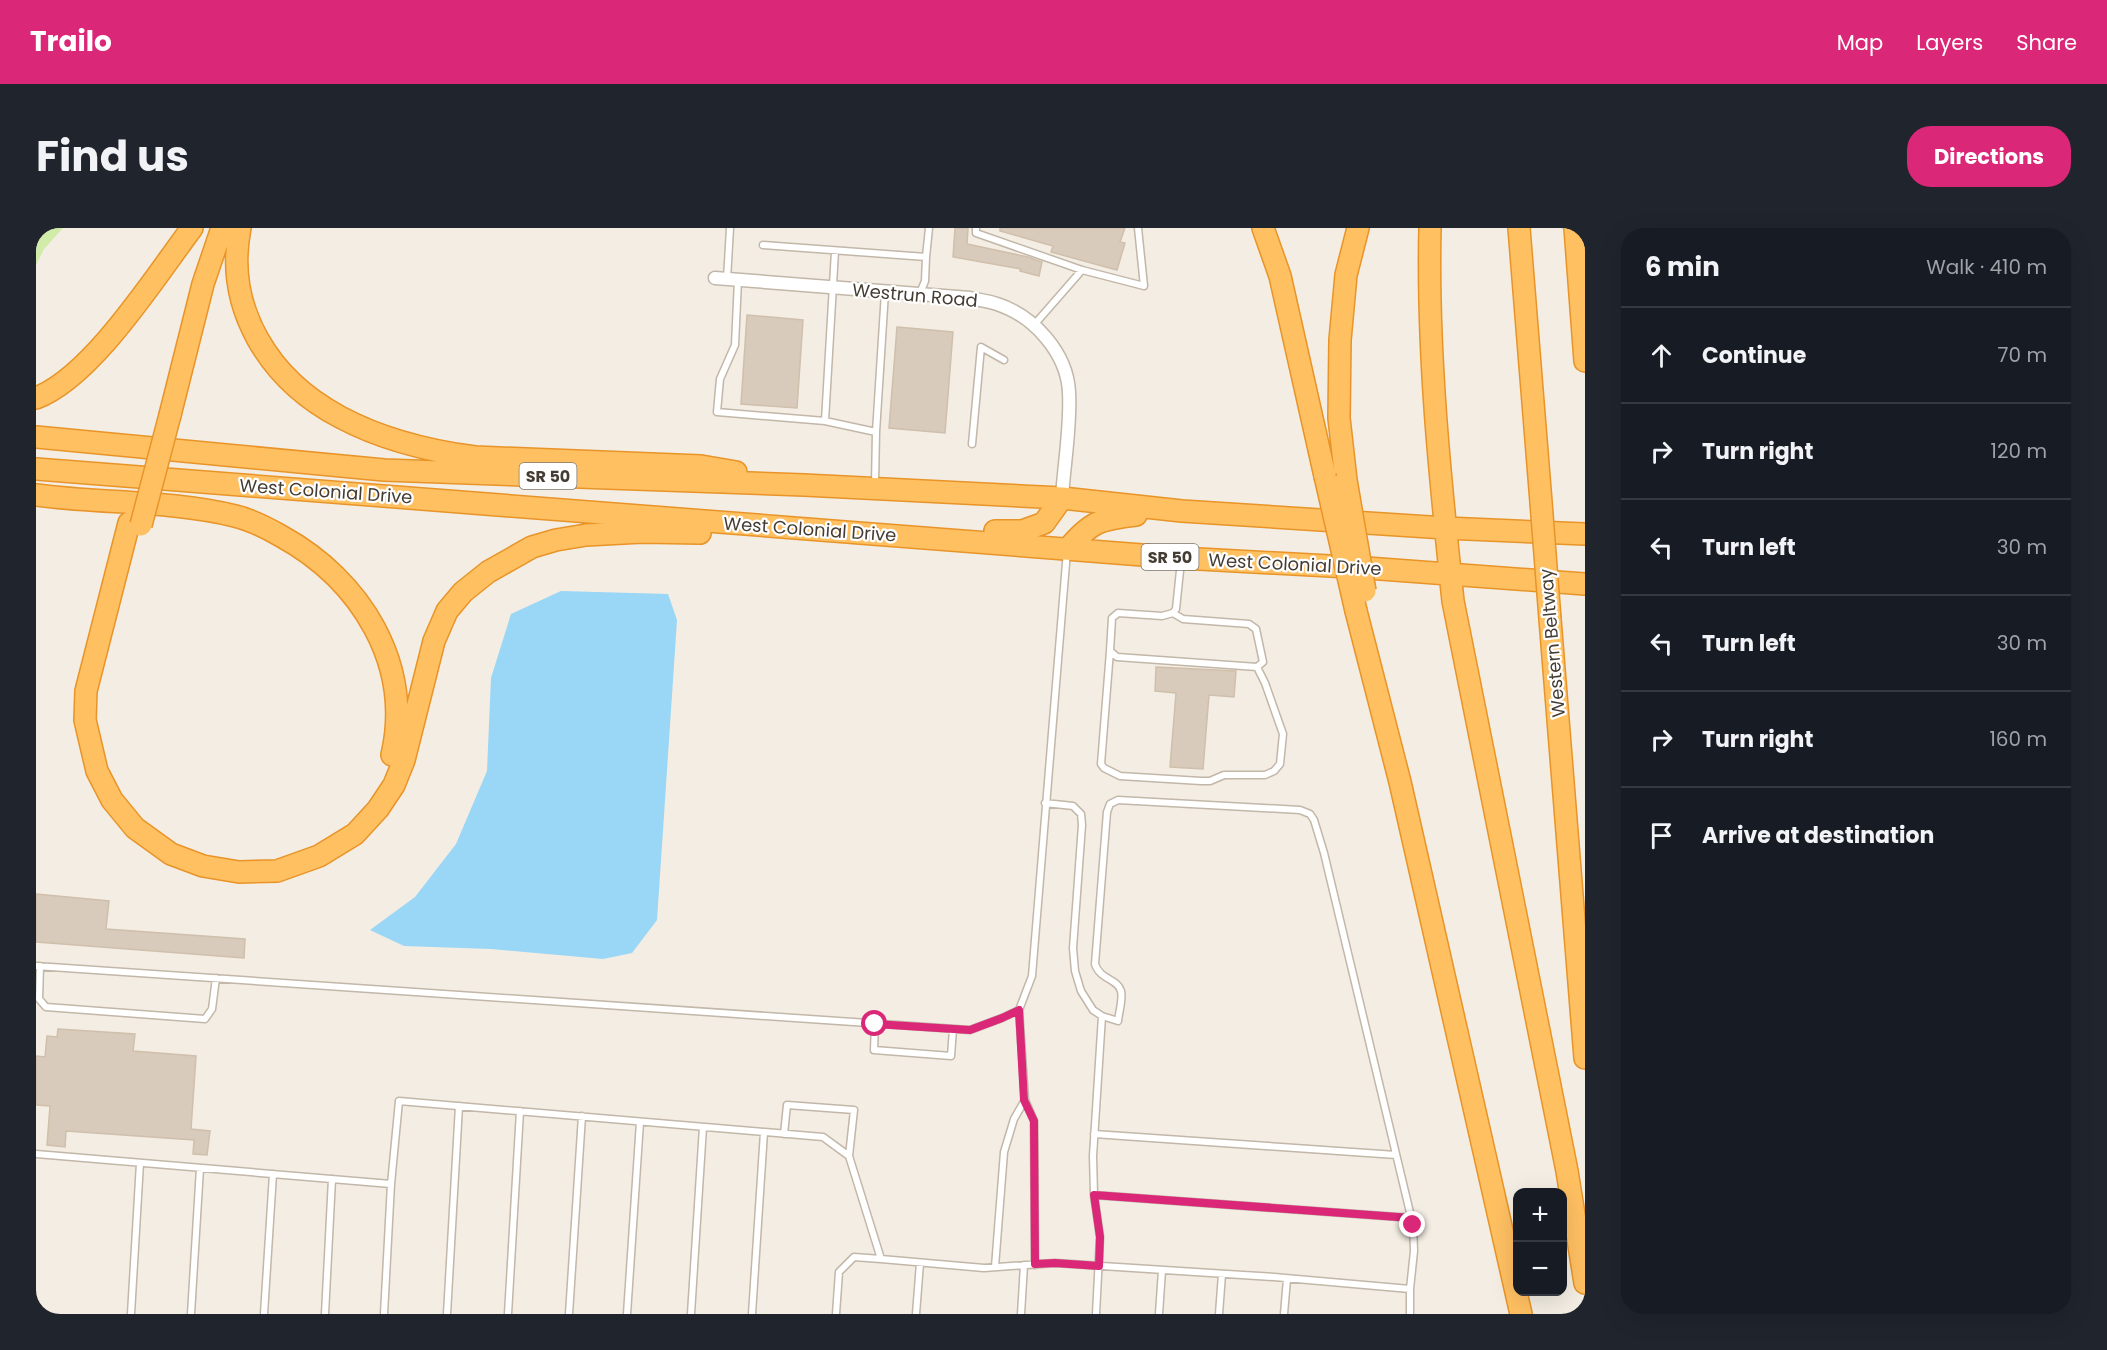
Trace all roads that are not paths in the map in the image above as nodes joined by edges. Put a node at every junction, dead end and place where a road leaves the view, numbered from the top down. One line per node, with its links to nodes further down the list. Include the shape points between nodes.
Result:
1 (192, 228): 25 (highway, via 105,343 63,384)
2 (207, 228): 26 (highway)
3 (222, 228): 26 (highway)
4 (240, 228): 32 (highway, via 237,269 241,304 251,328 269,358 312,400 339,417 375,433 447,453 701,466)
5 (730, 228): 18 (lane)
6 (929, 228): 16 (lane)
7 (976, 228): 17 (lane, via 976,233)
8 (1138, 228): 17 (lane, via 1144,286)
9 (1263, 228): 46 (highway, bridge, via 1280,276 1324,476)
10 (1358, 228): 46 (highway, bridge, via 1346,275 1339,418)
11 (1430, 228): 38 (highway, via 1432,351)
12 (1519, 228): 56 (highway, Western Beltway, bridge)
13 (1575, 228): 24 (highway)
14 (763, 245): 15 (lane)
15 (835, 251): 16 (lane); 19 (lane)
16 (926, 257): 21 (lane)
17 (1082, 270): 22 (lane)
18 (726, 279): 19 (street, Westrun Road); 27 (lane, via 735,345 720,379 717,412)
19 (832, 287): 20 (street, Westrun Road); 27 (lane)
20 (885, 291): 21 (street, Westrun Road); 28 (lane)
21 (920, 294): 22 (street, Westrun Road, via 998,304)
22 (1034, 326): 35 (street, Westrun Road, via 1046,335 1063,366 1069,390)
23 (1004, 360): 30 (lane, via 981,347)
24 (1585, 361)
25 (36, 398)
26 (164, 415): 37 (highway)
27 (825, 421): 28 (lane)
28 (876, 432): 33 (lane)
29 (36, 437): 32 (highway, West Colonial Drive / SR 50, via 384,470)
30 (972, 444)
31 (36, 469): 40 (highway, West Colonial Drive / SR 50)
32 (804, 485): 33 (highway, West Colonial Drive / SR 50)
33 (875, 489): 35 (highway, West Colonial Drive / SR 50)
34 (36, 495): 37 (highway, via 236,516 260,524 295,544 343,585 384,646 397,698 397,736 392,759 371,798 341,829 321,842 299,852 260,860 213,856 163,835 142,818 120,788 99,735 98,693)
35 (1062, 498): 36 (highway, West Colonial Drive / SR 50); 40 (highway, via 1044,523 1022,531)
36 (1182, 511): 38 (highway, West Colonial Drive / SR 50); 41 (highway, via 1107,518 1087,529)
37 (135, 524): 40 (highway, via 86,691 85,720 97,771 112,800 135,828 171,854 203,866 239,872 277,871 320,856 355,834 394,785 434,641 447,611 488,572 532,547 586,535 642,532)
38 (1445, 528): 39 (highway, West Colonial Drive / SR 50); 43 (highway)
39 (1585, 534)
40 (898, 535): 41 (highway, West Colonial Drive / SR 50)
41 (1068, 549): 42 (highway, West Colonial Drive / SR 50); 49 (lane)
42 (1181, 558): 43 (highway, West Colonial Drive / SR 50); 45 (lane)
43 (1450, 574): 44 (highway, West Colonial Drive / SR 50); 85 (highway, via 1461,647 1567,1171)
44 (1585, 584)
45 (1173, 613): 47 (lane, via 1118,613 1112,618); 48 (lane, via 1183,619 1248,624 1256,629 1263,662)
46 (1363, 613): 106 (highway)
47 (1110, 651): 48 (lane, via 1117,657); 48 (lane, via 1101,764 1120,776 1210,781 1224,775 1265,775 1274,771 1280,764 1283,734)
48 (1257, 667)
49 (1046, 803): 52 (lane, via 1032,976); 53 (lane, via 1073,807 1081,814 1073,960 1082,992 1093,1010)
50 (38, 966): 51 (lane); 51 (lane, via 39,999 46,1007 205,1019 212,1009)
51 (216, 978): 54 (lane)
52 (1019, 1010): 55 (lane, via 970,1030); 57 (lane)
53 (1102, 1016): 65 (lane); 67 (lane, via 1118,1021 1121,995 1115,982 1100,975 1095,964 1110,804 1118,800 1300,810 1310,814 1324,853)
54 (875, 1024): 55 (lane); 55 (lane, via 874,1050 951,1056)
55 (953, 1029)
56 (1585, 1058)
57 (1024, 1100): 78 (lane, via 1034,1121); 81 (lane, via 1004,1152)
58 (459, 1106): 59 (lane); 73 (lane, via 399,1101); 92 (lane)
59 (520, 1111): 60 (lane); 93 (lane)
60 (582, 1116): 61 (lane); 94 (lane)
61 (640, 1122): 62 (lane); 95 (lane)
62 (703, 1127): 63 (lane); 96 (lane)
63 (764, 1132): 64 (lane); 97 (lane)
64 (784, 1134): 68 (lane, via 823,1137); 68 (lane, via 787,1105 854,1110)
65 (1094, 1134): 67 (lane); 74 (lane)
66 (36, 1154): 69 (lane)
67 (1396, 1155): 75 (lane)
68 (849, 1156): 76 (lane)
69 (140, 1163): 70 (lane); 87 (lane)
70 (200, 1168): 71 (lane); 88 (lane)
71 (273, 1174): 72 (lane); 89 (lane)
72 (332, 1179): 73 (lane); 90 (lane)
73 (391, 1184): 91 (lane)
74 (1094, 1195): 75 (lane); 80 (lane, via 1100,1237)
75 (1412, 1218): 86 (lane, via 1415,1239)
76 (881, 1259): 77 (lane); 98 (lane, via 854,1257 839,1272)
77 (920, 1263): 81 (lane); 99 (lane)
78 (1035, 1264): 79 (lane); 80 (lane)
79 (1024, 1265): 81 (lane); 100 (lane)
80 (1099, 1266): 82 (lane); 101 (lane)
81 (995, 1267)
82 (1162, 1270): 83 (lane); 102 (lane)
83 (1222, 1274): 84 (lane); 103 (lane)
84 (1287, 1279): 86 (lane); 104 (lane)
85 (1585, 1283)
86 (1410, 1289): 105 (lane)
87 (131, 1314)
88 (191, 1314)
89 (264, 1314)
90 (325, 1314)
91 (384, 1314)
92 (447, 1314)
93 (508, 1314)
94 (569, 1314)
95 (627, 1314)
96 (691, 1314)
97 (752, 1314)
98 (836, 1314)
99 (916, 1314)
100 (1021, 1314)
101 (1095, 1314)
102 (1159, 1314)
103 (1219, 1314)
104 (1284, 1314)
105 (1410, 1314)
106 (1521, 1314)

